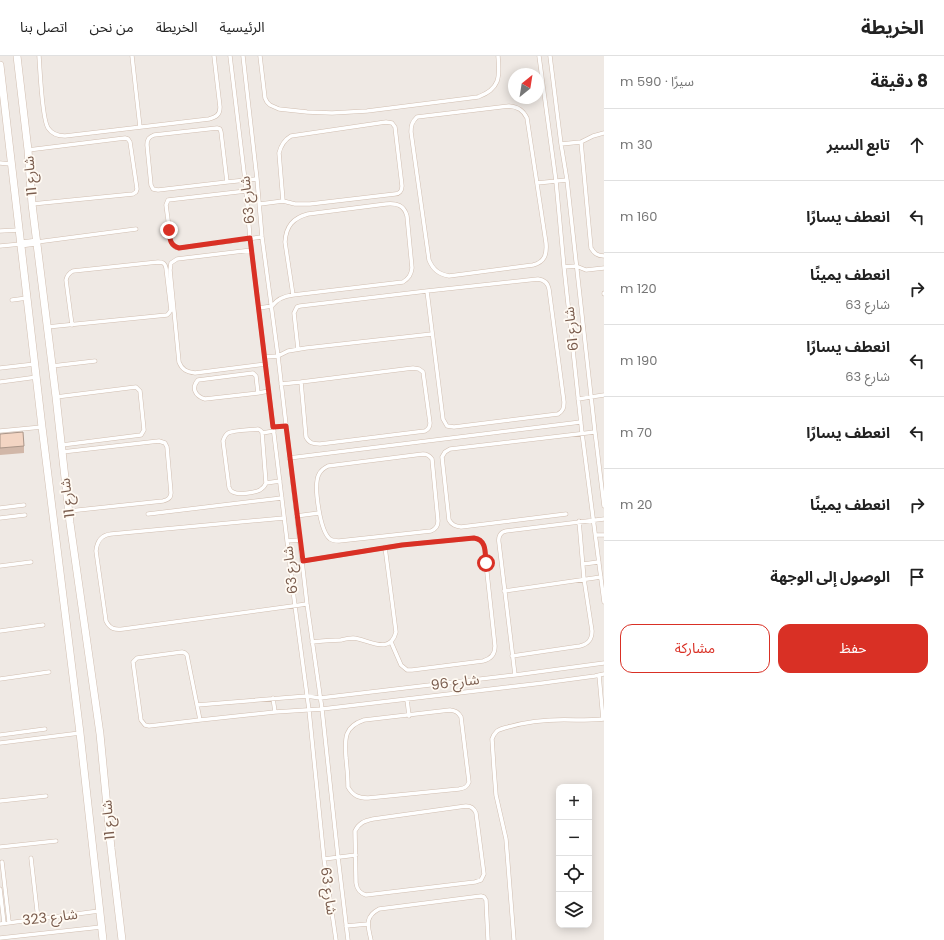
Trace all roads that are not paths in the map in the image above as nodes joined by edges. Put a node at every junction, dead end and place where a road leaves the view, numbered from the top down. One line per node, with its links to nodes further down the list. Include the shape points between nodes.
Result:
1 (17, 56): 17 (street, شارع 11)
2 (39, 56): 13 (lane, via 45,120 52,132 65,136)
3 (132, 56): 13 (lane)
4 (214, 56): 13 (lane, via 220,107 217,116)
5 (230, 56): 21 (lane, شارع 63)
6 (243, 56): 20 (lane, شارع 63)
7 (260, 56): 8 (lane, via 267,102 279,109 307,112 367,111 478,97 493,89 497,82 500,74)
8 (498, 56)
9 (539, 56): 23 (lane, شارع 61)
10 (550, 56): 16 (lane, شارع 61)
11 (0, 65): 12 (street, شارع 11)
12 (0, 69): 19 (street, شارع 11)
13 (140, 127)
14 (604, 133): 15 (lane)
15 (581, 142): 16 (lane); 39 (lane, via 590,248 596,255)
16 (561, 144): 22 (lane, شارع 61)
17 (28, 150): 28 (street, شارع 11); 28 (lane, via 128,139 137,189 133,194)
18 (0, 163): 19 (lane)
19 (12, 164): 31 (street, شارع 11)
20 (257, 179): 21 (lane); 29 (lane, شارع 63)
21 (245, 180): 24 (lane); 26 (lane, شارع 63)
22 (567, 180): 23 (lane); 40 (lane, شارع 61)
23 (556, 181): 25 (lane); 41 (lane, شارع 61)
24 (227, 182): 24 (lane, via 220,129 154,135 148,138 153,189)
25 (537, 183): 25 (lane, via 546,248 542,261 533,265 448,276 442,274 431,266 429,260 411,132 413,121 417,117 514,106 527,118)
26 (246, 191): 34 (lane, شارع 63); 34 (lane, via 172,199 167,201 166,205 171,242 175,247)
27 (283, 201): 27 (lane, via 310,204 399,193 402,186 394,125 386,122 291,136 286,139 279,153); 29 (lane)
28 (32, 204): 35 (street, شارع 11)
29 (260, 204): 33 (lane, شارع 63)
30 (136, 229): 35 (lane)
31 (19, 230): 32 (lane); 36 (street, شارع 11)
32 (0, 231)
33 (262, 237): 34 (lane); 47 (lane, شارع 63)
34 (250, 238): 38 (lane, شارع 63)
35 (38, 242): 36 (street); 50 (street, شارع 11)
36 (20, 244): 37 (lane); 45 (street, شارع 11)
37 (0, 246)
38 (252, 250): 48 (lane, شارع 63); 57 (lane, via 177,259 171,263 179,362 185,370 195,373)
39 (604, 256)
40 (576, 266): 41 (lane); 42 (lane, via 586,270); 68 (lane, شارع 61)
41 (564, 267): 69 (lane, شارع 61)
42 (604, 268)
43 (427, 291): 51 (lane); 51 (lane, via 538,279 546,282 564,408 558,414 447,426 443,420); 52 (lane, via 297,307 294,313)
44 (293, 295): 44 (lane, via 403,282 408,279 412,268 406,211 398,204 392,204 308,214 296,219 285,235); 47 (lane, via 280,298)
45 (28, 298): 46 (lane); 56 (street, شارع 11)
46 (12, 300)
47 (272, 306): 48 (lane); 53 (lane, شارع 63)
48 (259, 308): 54 (lane, شارع 63)
49 (72, 325): 49 (lane, via 170,313 165,264 158,262 73,271 66,280); 50 (lane)
50 (47, 327): 58 (street, شارع 11)
51 (432, 334): 52 (lane)
52 (298, 349): 53 (lane)
53 (278, 356): 54 (lane); 63 (lane, شارع 63)
54 (265, 357): 57 (lane, شارع 63)
55 (95, 361): 58 (lane)
56 (35, 364): 59 (lane); 60 (street, شارع 11)
57 (266, 364): 64 (lane, شارع 63)
58 (52, 366): 67 (street, شارع 11)
59 (0, 368)
60 (37, 378): 61 (lane); 72 (street, شارع 11)
61 (0, 382)
62 (301, 382): 62 (lane, via 306,436 311,443 425,431 430,426 423,375 419,369); 63 (lane)
63 (281, 384): 71 (lane, شارع 63)
64 (269, 391): 65 (lane); 73 (lane, شارع 63)
65 (258, 392): 65 (lane, via 204,399 197,395 194,387 198,380 253,373 256,376)
66 (604, 395): 68 (lane)
67 (56, 397): 78 (street, شارع 11); 78 (lane, via 136,387 140,394 144,430 141,435)
68 (591, 397): 69 (lane); 75 (lane, شارع 61)
69 (578, 399): 70 (lane, شارع 61)
70 (581, 422): 77 (lane, شارع 61); 79 (lane)
71 (286, 426): 73 (lane); 79 (lane, شارع 63)
72 (42, 427): 74 (lane); 136 (street, شارع 11)
73 (274, 429): 76 (lane); 80 (lane, شارع 63)
74 (0, 431)
75 (595, 432): 77 (lane); 84 (lane, شارع 61)
76 (262, 433): 81 (lane); 81 (lane, via 258,429 230,432 223,441 229,487 234,493 256,492)
77 (582, 433): 89 (lane, via 450,449 442,457 449,520 456,526); 95 (lane, شارع 61)
78 (61, 448): 86 (street, شارع 11); 86 (lane, via 156,441 163,442 167,447 171,493 168,500)
79 (289, 458): 91 (lane, شارع 63)
80 (280, 481): 81 (lane); 82 (lane, شارع 63)
81 (266, 483)
82 (282, 498): 88 (lane); 93 (lane, شارع 63)
83 (24, 505): 85 (lane)
84 (604, 506)
85 (0, 508)
86 (69, 511): 161 (street, شارع 11, via 100,734)
87 (319, 513): 87 (lane, via 324,531 330,540 335,542 434,530 438,521 432,459 423,454 328,466 317,479); 91 (lane)
88 (148, 514)
89 (566, 514)
90 (26, 515): 92 (lane)
91 (296, 516): 99 (lane, شارع 63)
92 (0, 518)
93 (284, 518): 100 (lane, شارع 63); 112 (lane, via 111,534 98,541 96,551 106,621 114,629)
94 (604, 519): 95 (lane)
95 (594, 520): 96 (lane); 98 (lane, شارع 61)
96 (579, 521): 105 (lane); 109 (lane, via 506,530 501,533 498,540)
97 (604, 534): 98 (lane)
98 (596, 535): 104 (lane, شارع 61)
99 (300, 540): 100 (lane); 102 (lane, شارع 63)
100 (287, 541): 112 (lane, شارع 63)
101 (385, 547): 102 (lane); 116 (lane, via 396,632); 116 (lane, via 474,538 482,541 495,650 491,658 483,661 412,670 401,665)
102 (303, 561): 111 (lane, شارع 63)
103 (31, 562): 106 (lane)
104 (599, 562): 105 (lane); 107 (lane, شارع 61)
105 (583, 564): 108 (lane)
106 (0, 566)
107 (601, 577): 108 (lane); 110 (lane, شارع 61)
108 (584, 579): 109 (lane); 117 (lane, via 592,631 588,643)
109 (504, 591): 117 (lane)
110 (604, 602)
111 (307, 604): 112 (lane); 115 (lane, شارع 63)
112 (294, 606): 124 (lane, شارع 63)
113 (43, 625): 114 (lane)
114 (0, 631)
115 (312, 642): 116 (lane, via 354,638 378,645); 126 (lane, شارع 63)
116 (391, 642)
117 (512, 656): 121 (lane)
118 (604, 663): 121 (lane, شارع 96)
119 (49, 672): 123 (lane)
120 (604, 674): 122 (lane, شارع 96)
121 (515, 675): 126 (lane, شارع 96)
122 (599, 675): 127 (lane, شارع 96); 133 (lane)
123 (0, 679)
124 (307, 696): 125 (lane, شارع 96); 126 (lane, شارع 96); 130 (lane, شارع 63)
125 (273, 698): 128 (lane, شارع 96); 131 (lane)
126 (320, 698): 129 (lane, شارع 63)
127 (407, 699): 129 (lane, شارع 96); 132 (lane)
128 (196, 705): 134 (lane); 134 (lane, شارع 96, via 185,653 134,660 143,724 149,726)
129 (322, 709): 130 (lane, شارع 96); 144 (lane, شارع 63)
130 (309, 710): 131 (lane, شارع 96); 146 (lane, شارع 63)
131 (275, 712): 134 (lane, شارع 96)
132 (409, 716): 132 (lane, via 450,710 459,713 468,786 460,789 368,798 354,795 348,787 345,741 348,732 354,724 364,720)
133 (603, 719): 166 (lane, via 529,722 498,730 493,736 496,795 506,839)
134 (200, 720)
135 (45, 729): 137 (lane)
136 (80, 733): 138 (lane); 149 (street, شارع 11)
137 (0, 735)
138 (0, 743)
139 (46, 796): 140 (lane)
140 (0, 801)
141 (56, 841): 142 (lane)
142 (0, 847)
143 (356, 855): 143 (lane, via 357,886 360,892 366,895 474,882 481,880 484,874 476,813 469,806 362,822 355,831); 144 (lane)
144 (338, 857): 146 (lane); 154 (lane, شارع 63)
145 (31, 858): 150 (lane)
146 (324, 859): 162 (lane, شارع 63)
147 (2, 862): 151 (lane)
148 (0, 889): 152 (lane)
149 (99, 911): 150 (lane, شارع 323); 155 (street, شارع 11)
150 (38, 919): 151 (lane, شارع 323)
151 (9, 922): 152 (lane, شارع 323)
152 (2, 923)
153 (368, 924): 154 (lane); 164 (lane); 165 (lane, via 371,915 379,909 481,896 486,900)
154 (346, 926): 163 (lane, شارع 63)
155 (101, 927): 156 (lane, شارع 323); 160 (street, شارع 11)
156 (36, 935): 158 (lane, شارع 323); 159 (lane)
157 (0, 938): 158 (lane, شارع 323)
158 (20, 938)
159 (37, 940)
160 (103, 940)
161 (122, 940)
162 (336, 940)
163 (348, 940)
164 (371, 940)
165 (488, 940)
166 (514, 940)

